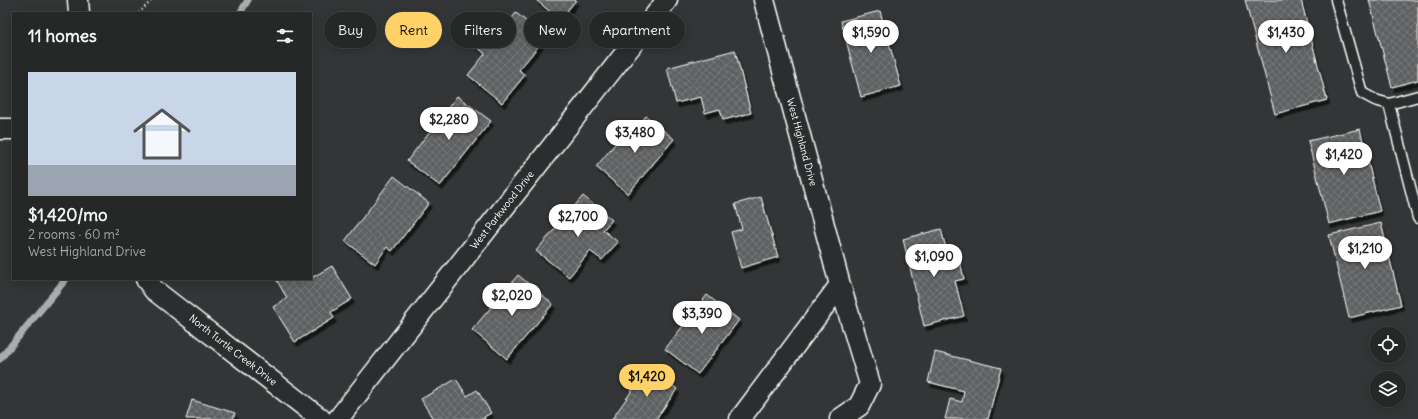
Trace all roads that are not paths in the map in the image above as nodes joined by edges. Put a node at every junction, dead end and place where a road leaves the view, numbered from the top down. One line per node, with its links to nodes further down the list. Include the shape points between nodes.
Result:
1 (78, 0): 5 (street)
2 (667, 0): 14 (street, West Parkwood Drive)
3 (764, 0): 12 (street, West Highland Drive)
4 (1336, 0): 7 (lane, via 1362,93)
5 (79, 12)
6 (1418, 96): 7 (lane)
7 (1389, 104): 10 (lane)
8 (12, 128): 9 (street)
9 (0, 129)
10 (1418, 218)
11 (147, 280): 13 (street, North Turtle Creek Drive, via 154,290)
12 (840, 285): 15 (street); 16 (street, West Highland Drive, via 870,384 859,406)
13 (321, 419)
14 (338, 419)
15 (740, 419)
16 (840, 419)

